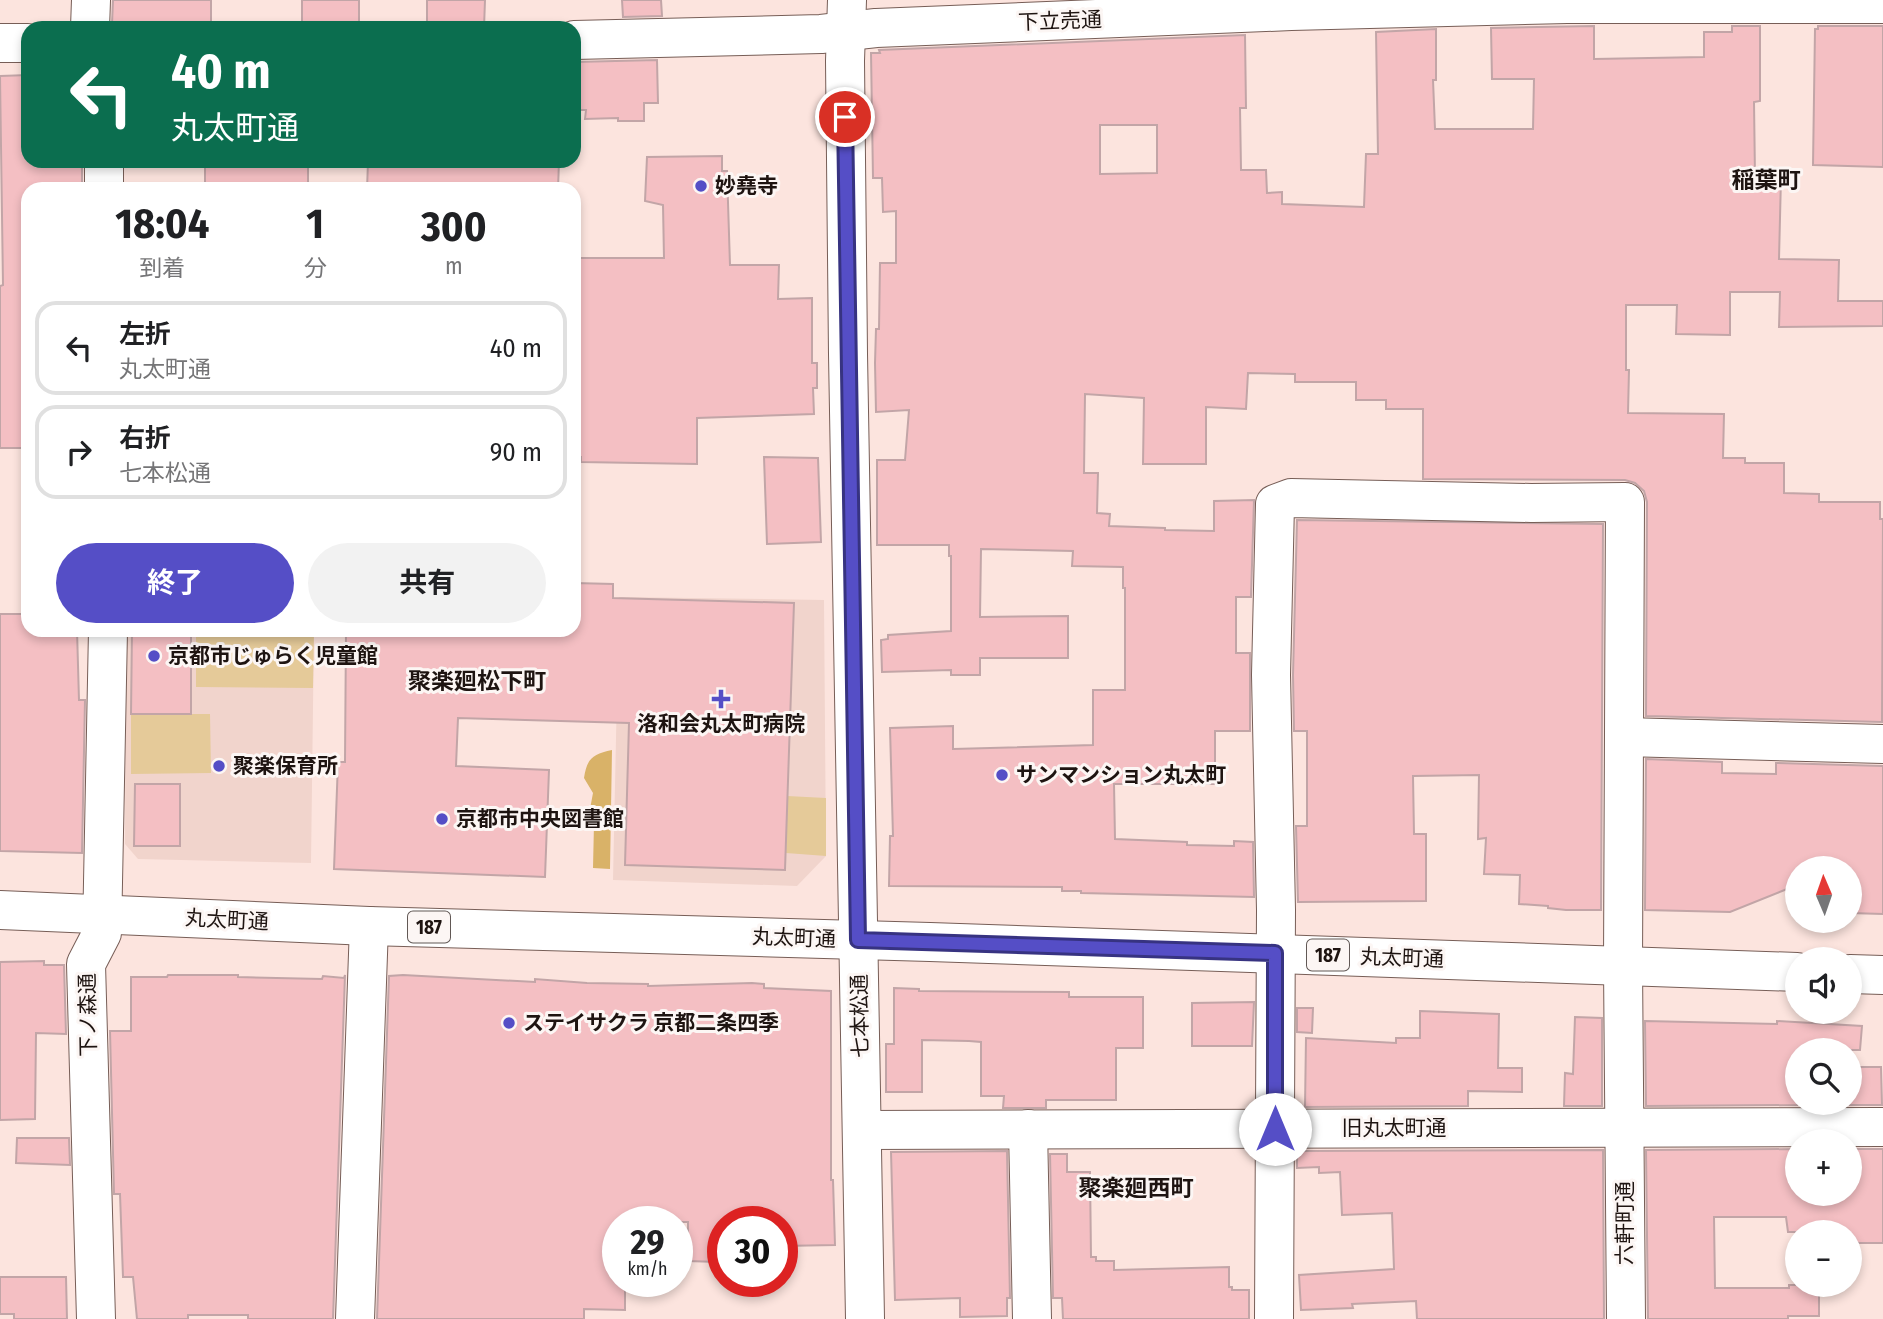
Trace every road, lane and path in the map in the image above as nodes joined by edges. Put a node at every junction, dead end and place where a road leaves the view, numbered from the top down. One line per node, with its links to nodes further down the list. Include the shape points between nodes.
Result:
1 (91, 0): 5 (street)
2 (1567, 2): 3 (street, 下立売通); 4 (street, 下立売通, via 876,28)
3 (1883, 4)
4 (846, 16): 6 (street, 下立売通); 15 (street, 七本松通)
5 (90, 21)
6 (581, 39)
7 (0, 43): 8 (street)
8 (21, 43)
9 (108, 637): 13 (street, 下ノ森通)
10 (1625, 737): 11 (street); 16 (street, 六軒町通, via 1625,502 1291,498 1275,504 1271,675); 17 (street, 六軒町通)
11 (1883, 744)
12 (0, 910): 13 (street, 丸太町通 / 187)
13 (103, 923): 14 (street, 丸太町通 / 187); 26 (street, 下ノ森通, via 86,964)
14 (369, 926): 15 (street, 丸太町通 / 187); 27 (street)
15 (858, 940): 16 (street, 丸太町通 / 187); 25 (street, 七本松通)
16 (1275, 953): 17 (street, 丸太町通 / 187); 24 (street)
17 (1623, 966): 18 (street, 丸太町通 / 187); 21 (street, 六軒町通)
18 (1785, 972)
19 (1862, 974): 20 (street)
20 (1883, 975)
21 (1625, 1127): 22 (street, 旧丸太町通); 24 (street, 旧丸太町通); 31 (street, 六軒町通)
22 (1883, 1127)
23 (1028, 1129): 24 (street, 旧丸太町通); 25 (street, 旧丸太町通); 29 (street)
24 (1275, 1129): 30 (street)
25 (863, 1130): 28 (street, 七本松通)
26 (96, 1319)
27 (355, 1319)
28 (865, 1319)
29 (1032, 1319)
30 (1274, 1319)
31 (1626, 1319)

